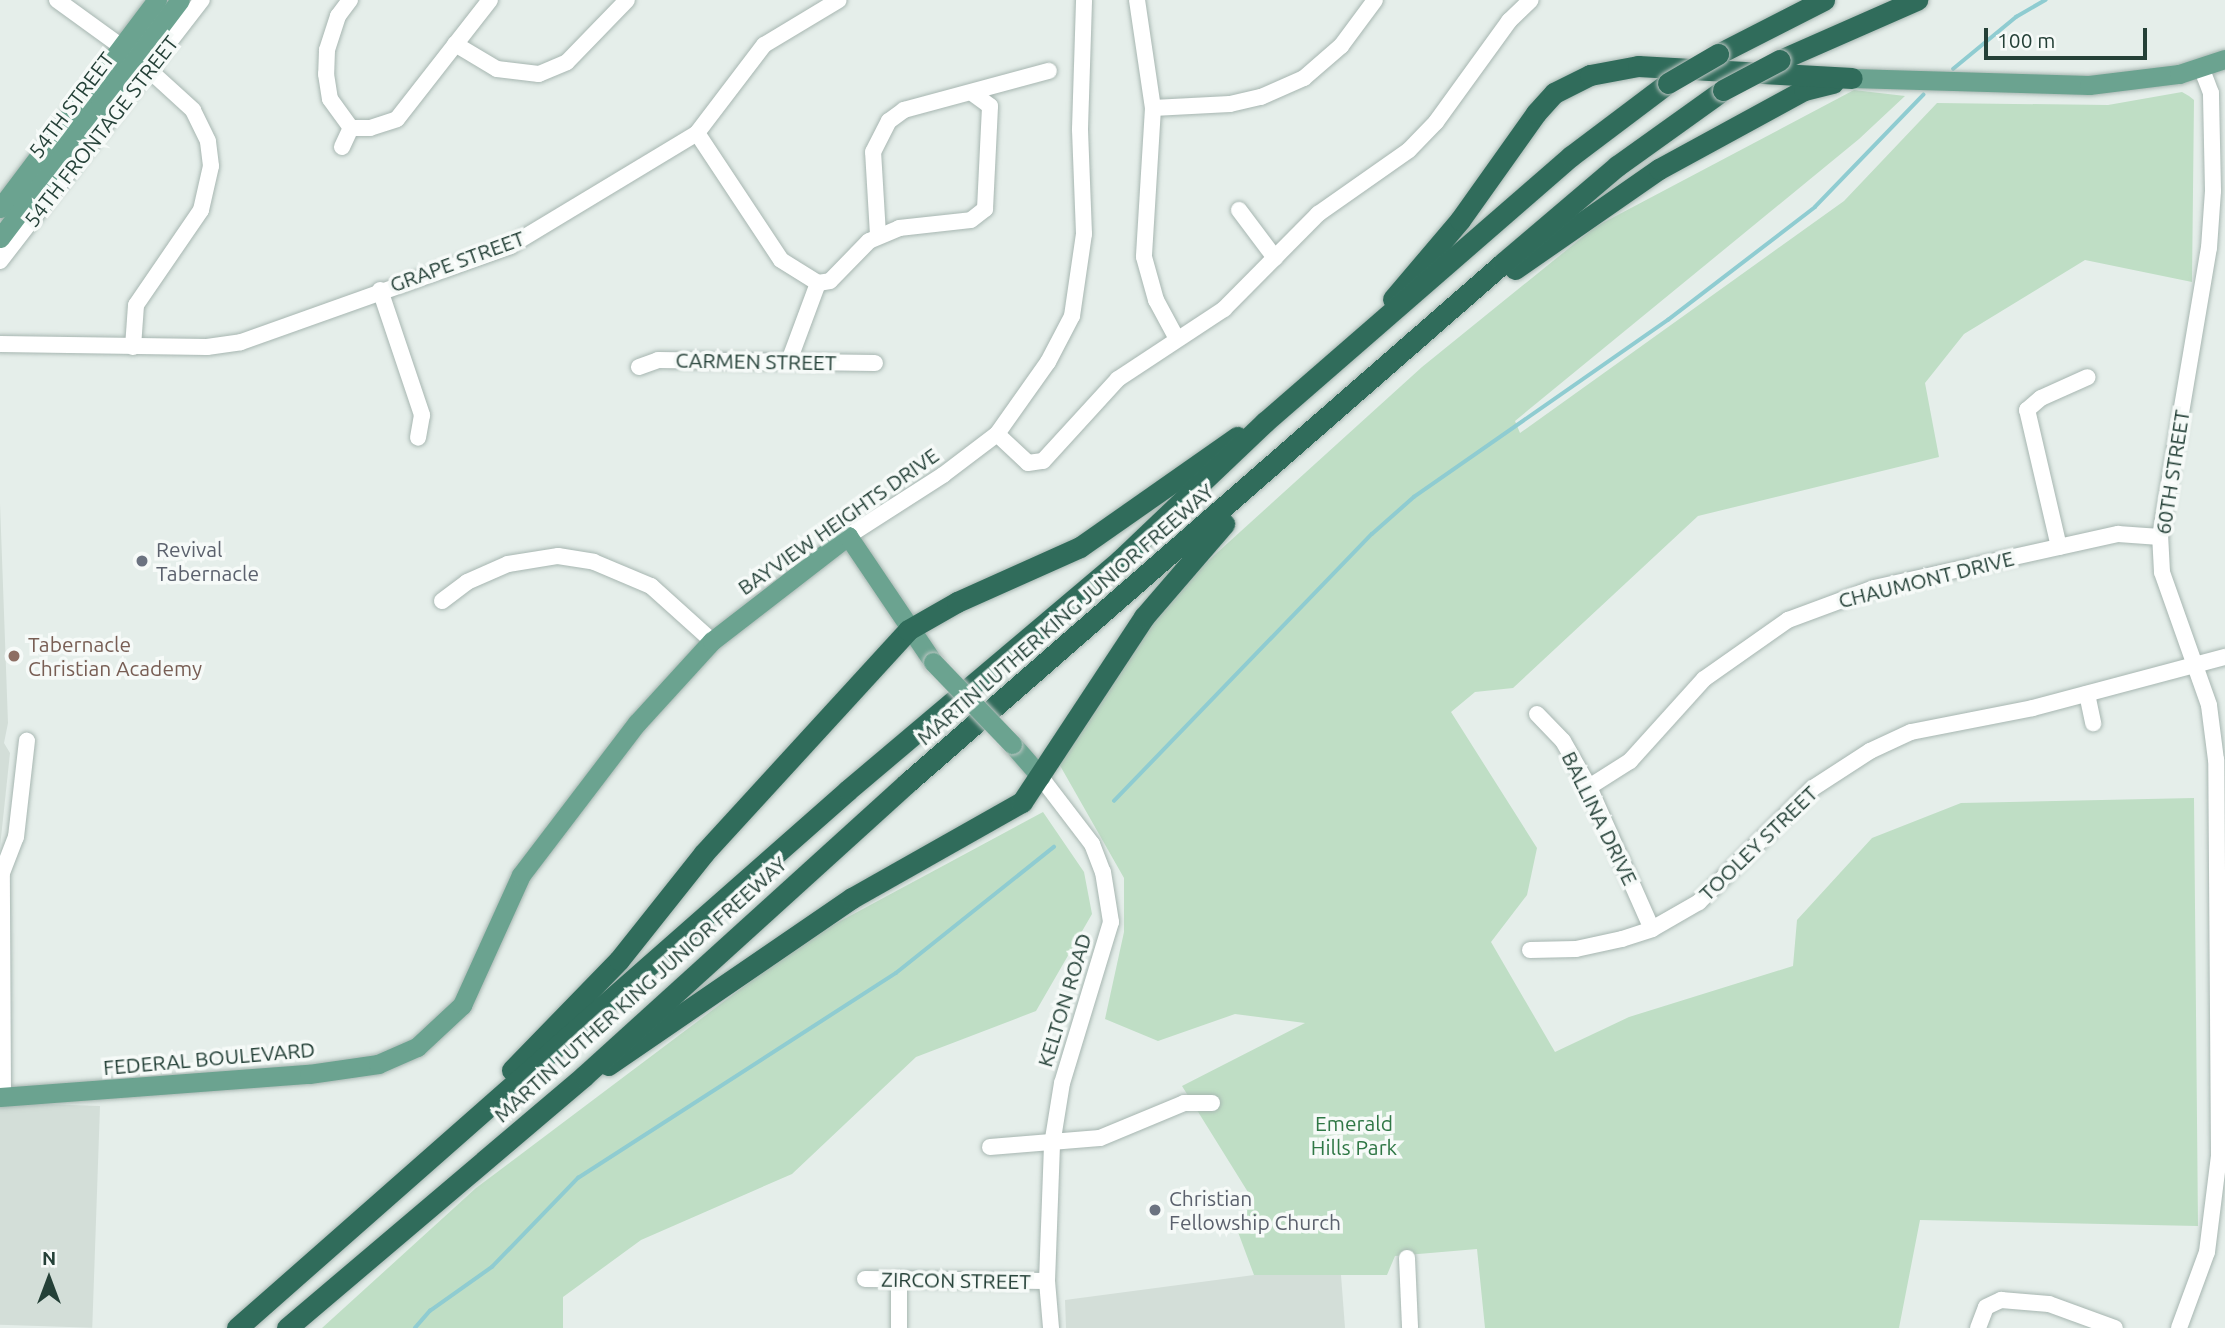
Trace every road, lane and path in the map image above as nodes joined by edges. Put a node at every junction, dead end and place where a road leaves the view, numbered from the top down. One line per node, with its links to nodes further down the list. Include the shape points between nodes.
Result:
1 (57, 0): 15 (street)
2 (157, 0): 28 (main road, 54TH STREET)
3 (180, 0): 31 (main road, 54TH STREET)
4 (202, 0): 19 (street, 54TH FRONTAGE STREET)
5 (350, 0): 24 (street, via 338,16 327,50 326,74 330,99)
6 (489, 0): 16 (street)
7 (627, 0): 16 (street, via 567,62 539,74 497,69)
8 (839, 0): 25 (street, GRAPE STREET, via 764,45)
9 (1084, 0): 46 (street, BAYVIEW HEIGHTS DRIVE, via 1080,129 1084,234 1077,300 1048,362)
10 (1138, 0): 23 (street)
11 (1375, 0): 23 (street, via 1341,46 1304,78 1242,102)
12 (1531, 0): 32 (street, via 1509,21 1436,122 1409,150 1353,185)
13 (1824, 0): 37 (highway, MARTIN LUTHER KING JUNIOR FREEWAY, bridge, via 1668,83 1571,156)
14 (1917, 0): 36 (highway, MARTIN LUTHER KING JUNIOR FREEWAY, bridge, via 1723,90 1616,166)
15 (115, 42)
16 (455, 44): 24 (street, via 397,119 370,128)
17 (2225, 59): 18 (main road)
18 (2201, 67): 21 (main road, via 2092,85); 27 (street, 60TH STREET, via 2211,93)
19 (148, 69): 33 (street, 54TH FRONTAGE STREET); 40 (street, via 193,110 208,141 211,166 201,210 136,305)
20 (1049, 71): 22 (street)
21 (1852, 78): 36 (highway, via 1804,90 1659,169); 37 (highway, via 1638,66 1590,75 1554,93)
22 (972, 93): 30 (street, via 904,110 889,121 875,142); 30 (street, via 990,106 985,208 971,220)
23 (1153, 108): 38 (street, via 1144,257 1156,300)
24 (351, 128): 26 (street)
25 (697, 132): 34 (street, via 781,260); 35 (street, GRAPE STREET, via 510,246)
26 (342, 147)
27 (2219, 191): 50 (street, 60TH STREET)
28 (0, 208)
29 (1239, 210): 32 (street)
30 (878, 235): 34 (street, via 830,281)
31 (0, 238)
32 (1275, 258): 38 (street, via 1224,309)
33 (0, 261)
34 (818, 283): 41 (street)
35 (380, 290): 40 (street, GRAPE STREET, via 252,339 206,347); 47 (street, via 422,415)
36 (1449, 314): 48 (highway, MARTIN LUTHER KING JUNIOR FREEWAY)
37 (1373, 328): 45 (highway, MARTIN LUTHER KING JUNIOR FREEWAY)
38 (1177, 339): 46 (street, via 1100,395 1043,461 1028,463)
39 (0, 344): 40 (street, GRAPE STREET)
40 (133, 347)
41 (789, 361): 42 (street, CARMEN STREET); 43 (street, CARMEN STREET, via 658,360)
42 (875, 363)
43 (639, 367)
44 (2088, 377): 51 (street, via 2041,398 2027,410)
45 (1265, 422): 53 (highway, via 1175,476 1080,547 957,602); 73 (highway, MARTIN LUTHER KING JUNIOR FREEWAY, via 1120,560 848,790)
46 (997, 434): 49 (street, BAYVIEW HEIGHTS DRIVE)
47 (418, 438)
48 (1289, 452): 61 (highway, via 1164,590); 67 (highway, MARTIN LUTHER KING JUNIOR FREEWAY, via 907,783)
49 (848, 536): 53 (main road, KELTON ROAD); 54 (main road, BAYVIEW HEIGHTS DRIVE)
50 (2160, 537): 51 (street, CHAUMONT DRIVE, via 2118,534); 56 (street, 60TH STREET, via 2162,572)
51 (2059, 547): 62 (street, CHAUMONT DRIVE, via 1874,588 1788,620 1704,679 1630,761)
52 (442, 601): 54 (street, via 467,582 508,564 558,556 594,562 651,586)
53 (908, 630): 61 (main road, KELTON ROAD, bridge); 73 (highway, via 704,853 580,1003)
54 (712, 641): 66 (main road, BAYVIEW HEIGHTS DRIVE, via 637,723 570,807 522,875 462,1005)
55 (2225, 657): 56 (street, TOOLEY STREET)
56 (2196, 665): 57 (street, TOOLEY STREET); 63 (street, 60TH STREET, via 2209,705 2216,760)
57 (2087, 694): 59 (street); 64 (street, TOOLEY STREET, via 1932,725 1870,751 1795,803 1734,872 1699,902)
58 (1537, 714): 62 (street, BALLINA DRIVE, via 1563,741)
59 (2093, 723)
60 (27, 741): 68 (street, via 16,836 2,873)
61 (1040, 776): 67 (highway, via 1022,802 852,898 624,1058); 70 (street, KELTON ROAD, via 1092,844 1103,872 1111,922 1062,1083)
62 (1589, 787): 64 (street, BALLINA DRIVE)
63 (2221, 880): 72 (street, 60TH STREET)
64 (1652, 929): 65 (street, TOOLEY STREET, via 1589,947)
65 (1530, 950)
66 (417, 1047): 68 (main road, FEDERAL BOULEVARD, via 378,1064 309,1073)
67 (584, 1076): 79 (highway, MARTIN LUTHER KING JUNIOR FREEWAY)
68 (2, 1096)
69 (1212, 1103): 70 (street, via 1184,1103 1100,1138)
70 (1052, 1145): 71 (street); 77 (street, KELTON ROAD)
71 (990, 1147)
72 (2222, 1154): 85 (street, 60TH STREET, via 2207,1252)
73 (358, 1221): 78 (highway, MARTIN LUTHER KING JUNIOR FREEWAY)
74 (1407, 1258): 82 (street)
75 (864, 1279): 76 (street, ZIRCON STREET)
76 (899, 1279): 77 (street, ZIRCON STREET); 80 (street)
77 (1047, 1281): 81 (street, KELTON ROAD)
78 (237, 1328)
79 (287, 1328)
80 (899, 1328)
81 (1051, 1328)
82 (1410, 1328)
83 (1978, 1328): 84 (street, via 1986,1307 2001,1300 2049,1304)
84 (2115, 1328)
85 (2179, 1328)

